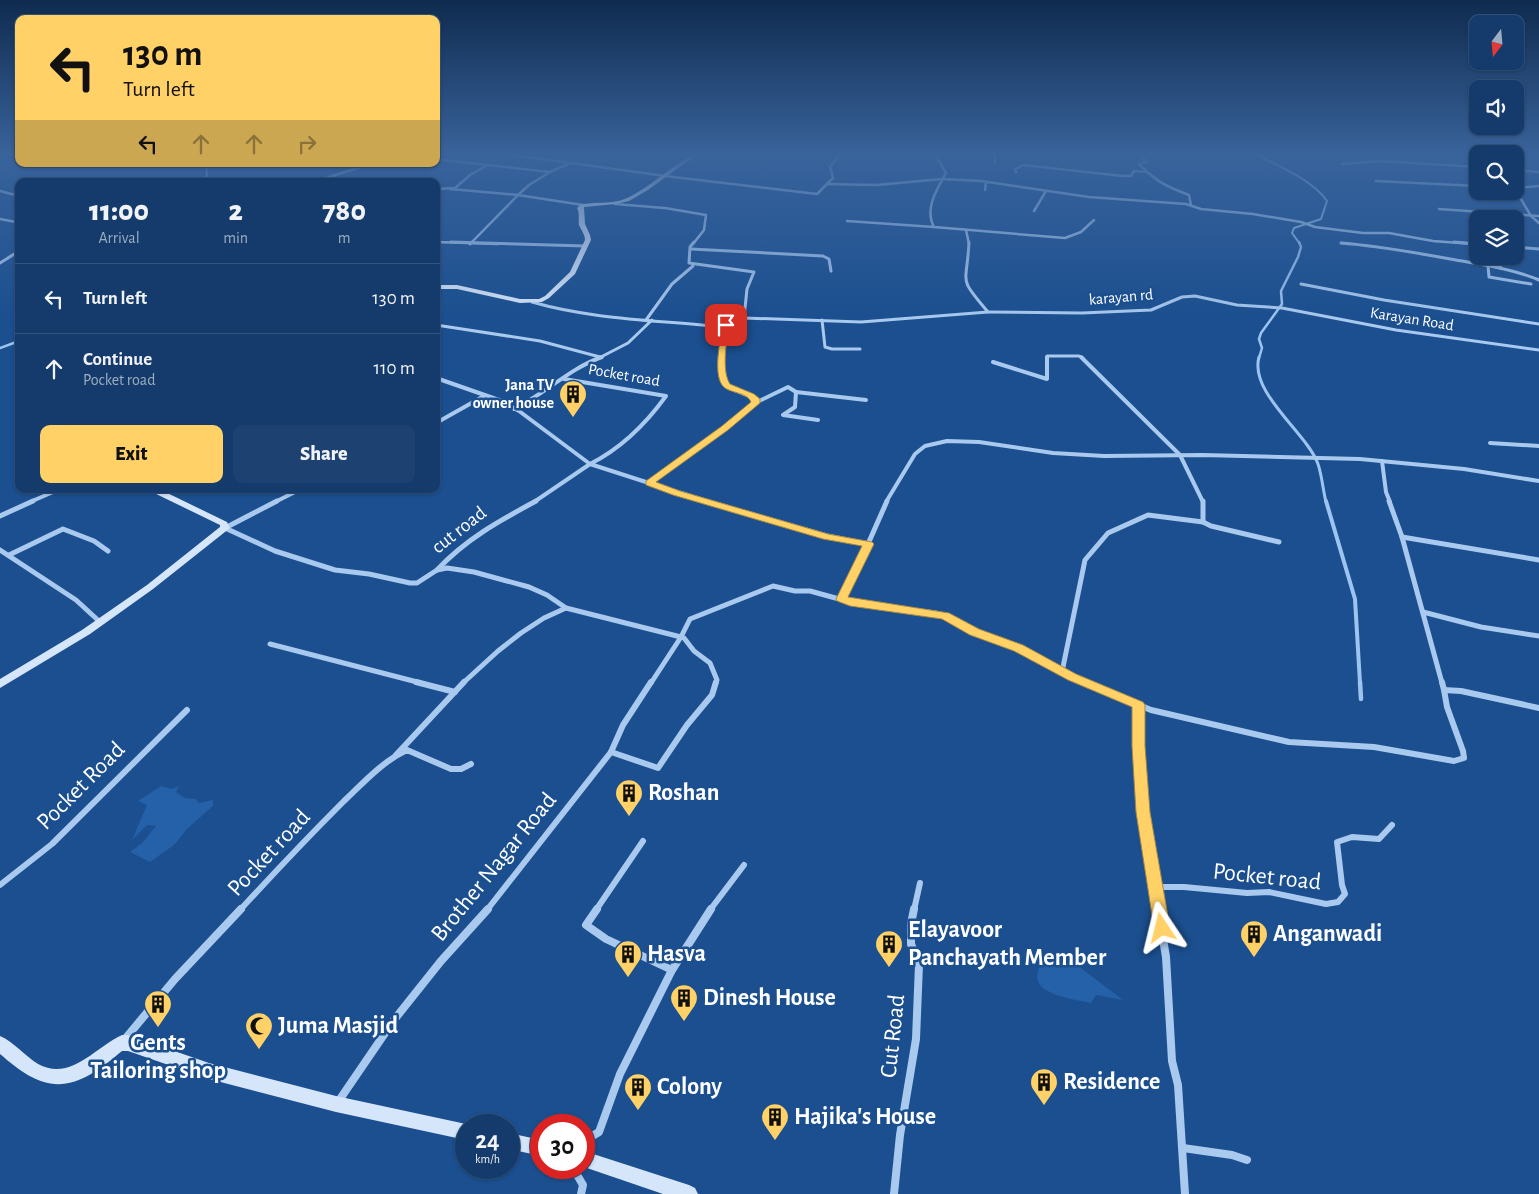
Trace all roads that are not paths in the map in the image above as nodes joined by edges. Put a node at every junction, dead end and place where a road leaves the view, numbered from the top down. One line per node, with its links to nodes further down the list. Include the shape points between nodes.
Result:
1 (506, 208): 22 (street)
2 (580, 208): 23 (main road, via 584,214 582,224 588,235)
3 (662, 208): 25 (street, via 706,215 704,230 692,243)
4 (932, 208): 17 (street, via 930,220)
5 (1036, 208): 9 (street)
6 (1199, 208): 21 (street, via 1364,233)
7 (1526, 208): 10 (street)
8 (1439, 209): 10 (street)
9 (1034, 211)
10 (1530, 215): 11 (street); 16 (street)
11 (1539, 216)
12 (0, 219): 15 (street)
13 (1094, 220): 18 (street, via 1081,232 1065,238)
14 (848, 221): 17 (street)
15 (15, 222)
16 (1539, 223)
17 (934, 227): 18 (street)
18 (966, 230): 40 (street, via 969,233 967,286)
19 (440, 242): 22 (street)
20 (1341, 243): 31 (street)
21 (1469, 243)
22 (470, 244): 23 (street)
23 (585, 246): 38 (main road, via 573,273 547,297)
24 (1524, 248): 26 (street)
25 (691, 249): 33 (street, via 823,256 829,259); 41 (street, via 690,264 754,272 747,288)
26 (1539, 250)
27 (15, 254): 28 (street)
28 (0, 263)
29 (1500, 265): 32 (street)
30 (693, 266): 42 (street, via 672,284)
31 (1488, 266): 32 (street); 36 (street, via 1489,277)
32 (1500, 268): 34 (street)
33 (831, 271)
34 (1539, 280)
35 (1301, 284): 45 (street)
36 (1531, 284)
37 (440, 287): 38 (main road)
38 (532, 302): 42 (street, via 570,312)
39 (1282, 308): 40 (street, karayan rd, via 1237,305 1195,296 1182,297 1151,310); 49 (street, Karayan Road, via 1396,330)
40 (988, 312): 44 (street, karayan rd, via 861,322)
41 (744, 318): 44 (street, karayan rd); 46 (street)
42 (646, 320): 43 (street)
43 (652, 320): 46 (street); 50 (street, via 630,342 609,355)
44 (822, 320): 48 (street, via 825,348)
45 (1539, 324)
46 (726, 325): 57 (street, via 721,366 724,382 751,395 756,399)
47 (440, 326): 50 (street, via 550,343)
48 (860, 349)
49 (1539, 350)
50 (600, 356): 52 (street)
51 (992, 362): 63 (street, via 1047,379 1047,356 1079,356)
52 (564, 379): 58 (street, via 536,399); 65 (street, Pocket road, via 666,396 629,440)
53 (440, 380): 55 (street)
54 (796, 392): 56 (street); 57 (street, via 788,387); 59 (street, via 795,407 783,415)
55 (484, 396): 58 (street); 60 (street)
56 (866, 400)
57 (755, 403): 67 (street)
58 (514, 408): 65 (street)
59 (818, 420)
60 (440, 421)
61 (1490, 443): 62 (street)
62 (1539, 446)
63 (1180, 455): 64 (street); 72 (street, via 1202,499); 76 (street, via 1104,456 1053,453 979,442 934,443 914,454 908,463 883,507)
64 (1382, 461): 66 (street, via 1473,470); 74 (street, via 1386,492)
65 (590, 464): 67 (street); 81 (street, cut road, via 538,500 502,518 453,553)
66 (1539, 481)
67 (649, 483): 76 (street, via 827,536)
68 (51, 493): 71 (street)
69 (162, 493): 73 (main road, via 224,524)
70 (293, 493): 73 (street)
71 (0, 516)
72 (1203, 522): 75 (street); 89 (street, via 1148,516 1108,533 1085,560)
73 (225, 528): 81 (street, via 275,551 334,570 410,583 417,583); 85 (main road)
74 (1402, 537): 80 (street); 84 (street)
75 (1279, 542)
76 (868, 544): 82 (street)
77 (0, 550): 79 (street)
78 (108, 550): 79 (street, via 63,529)
79 (9, 555): 85 (street, via 76,600)
80 (1539, 560)
81 (437, 570): 83 (street, via 446,568 509,580 547,595)
82 (842, 599): 87 (street, via 773,586 690,619); 89 (street, via 945,616 974,632 1018,648)
83 (566, 608): 87 (street); 92 (street, Pocket road, via 553,612 512,639)
84 (1423, 612): 86 (street, via 1458,623); 91 (street)
85 (100, 622): 90 (main road)
86 (1539, 636)
87 (681, 637): 96 (street, Brother Nagar Road, via 624,725); 96 (street, via 710,663 717,680 712,695 658,768)
88 (270, 644): 92 (street)
89 (1062, 672): 93 (street)
90 (0, 684)
91 (1444, 690): 93 (street, via 1464,751 1464,758 1454,761 1374,747 1289,742); 94 (street)
92 (455, 692): 97 (street, Pocket road)
93 (1139, 705): 104 (street, via 1138,746 1143,812)
94 (1539, 708)
95 (187, 710): 103 (street, Pocket Road, via 52,844)
96 (611, 752): 108 (street, Brother Nagar Road, via 485,913 394,1020)
97 (396, 755): 98 (street, via 407,750 451,769 461,769); 106 (street, Pocket road, via 311,834 176,979)
98 (470, 764)
99 (1392, 825): 104 (street, Pocket road, via 1379,839 1356,836 1337,842 1345,894 1338,902 1326,904 1269,892)
100 (643, 841): 105 (street, via 586,925 606,939)
101 (744, 865): 105 (street, via 720,895)
102 (920, 883): 117 (street, Cut Road, via 911,924 911,944 919,965 916,1040)
103 (0, 885)
104 (1155, 887): 111 (street, via 1166,957 1172,1061 1178,1086)
105 (672, 970): 110 (street, via 620,1074 599,1132)
106 (122, 1043): 107 (main road, via 83,1070 64,1077 32,1071); 108 (main road, via 210,1071)
107 (0, 1044)
108 (336, 1104): 109 (main road)
109 (455, 1130)
110 (595, 1134)
111 (1183, 1148): 112 (street); 118 (street)
112 (1247, 1160)
113 (595, 1163): 116 (main road)
114 (579, 1179): 115 (street, via 583,1185)
115 (580, 1194)
116 (689, 1194)
117 (894, 1194)
118 (1186, 1194)

